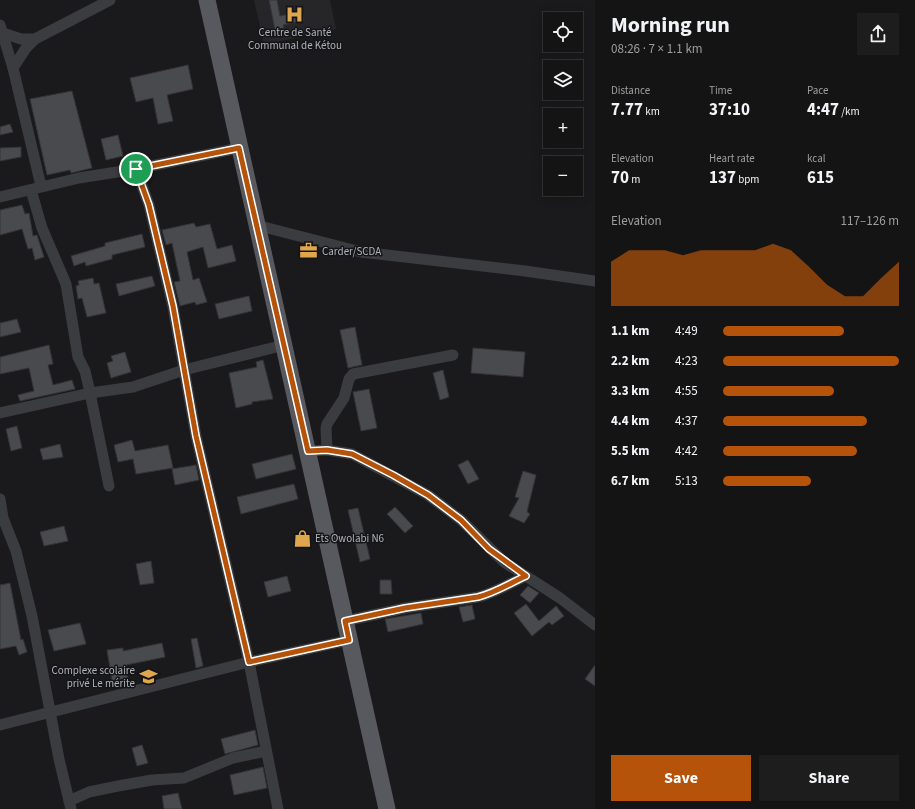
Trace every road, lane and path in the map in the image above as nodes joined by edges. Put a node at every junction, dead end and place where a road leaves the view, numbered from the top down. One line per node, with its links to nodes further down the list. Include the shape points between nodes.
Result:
1 (110, 0): 4 (street)
2 (207, 0): 6 (main road)
3 (1, 29): 4 (street, via 21,39); 5 (street)
4 (35, 40): 5 (street, via 26,48)
5 (13, 68): 8 (street)
6 (239, 148): 7 (street); 10 (main road)
7 (136, 169): 8 (street); 14 (street, via 150,212 173,306)
8 (36, 188): 9 (street); 15 (street, via 42,228 66,284 78,357 85,371)
9 (0, 197)
10 (256, 226): 11 (street, via 361,252); 12 (main road)
11 (595, 281)
12 (284, 345): 14 (street); 18 (main road)
13 (453, 356): 17 (street, via 353,374 344,398 326,428)
14 (184, 370): 15 (street, via 133,387); 26 (street, via 196,436)
15 (90, 393): 16 (street); 19 (street)
16 (0, 413)
17 (327, 450): 18 (street); 22 (street, via 352,454 428,495 461,520 504,562)
18 (308, 451): 23 (main road)
19 (109, 486)
20 (0, 499): 21 (street)
21 (1, 517): 27 (street, via 16,551 32,616)
22 (526, 576): 23 (street, via 478,597 405,608); 24 (street)
23 (345, 621): 25 (main road)
24 (595, 625)
25 (349, 640): 26 (street); 32 (main road)
26 (249, 662): 27 (street); 29 (street)
27 (49, 712): 28 (street); 30 (street)
28 (0, 726)
29 (266, 751): 30 (street, via 233,758 184,778 152,780 89,792); 31 (street)
30 (70, 805)
31 (278, 809)
32 (387, 809)

